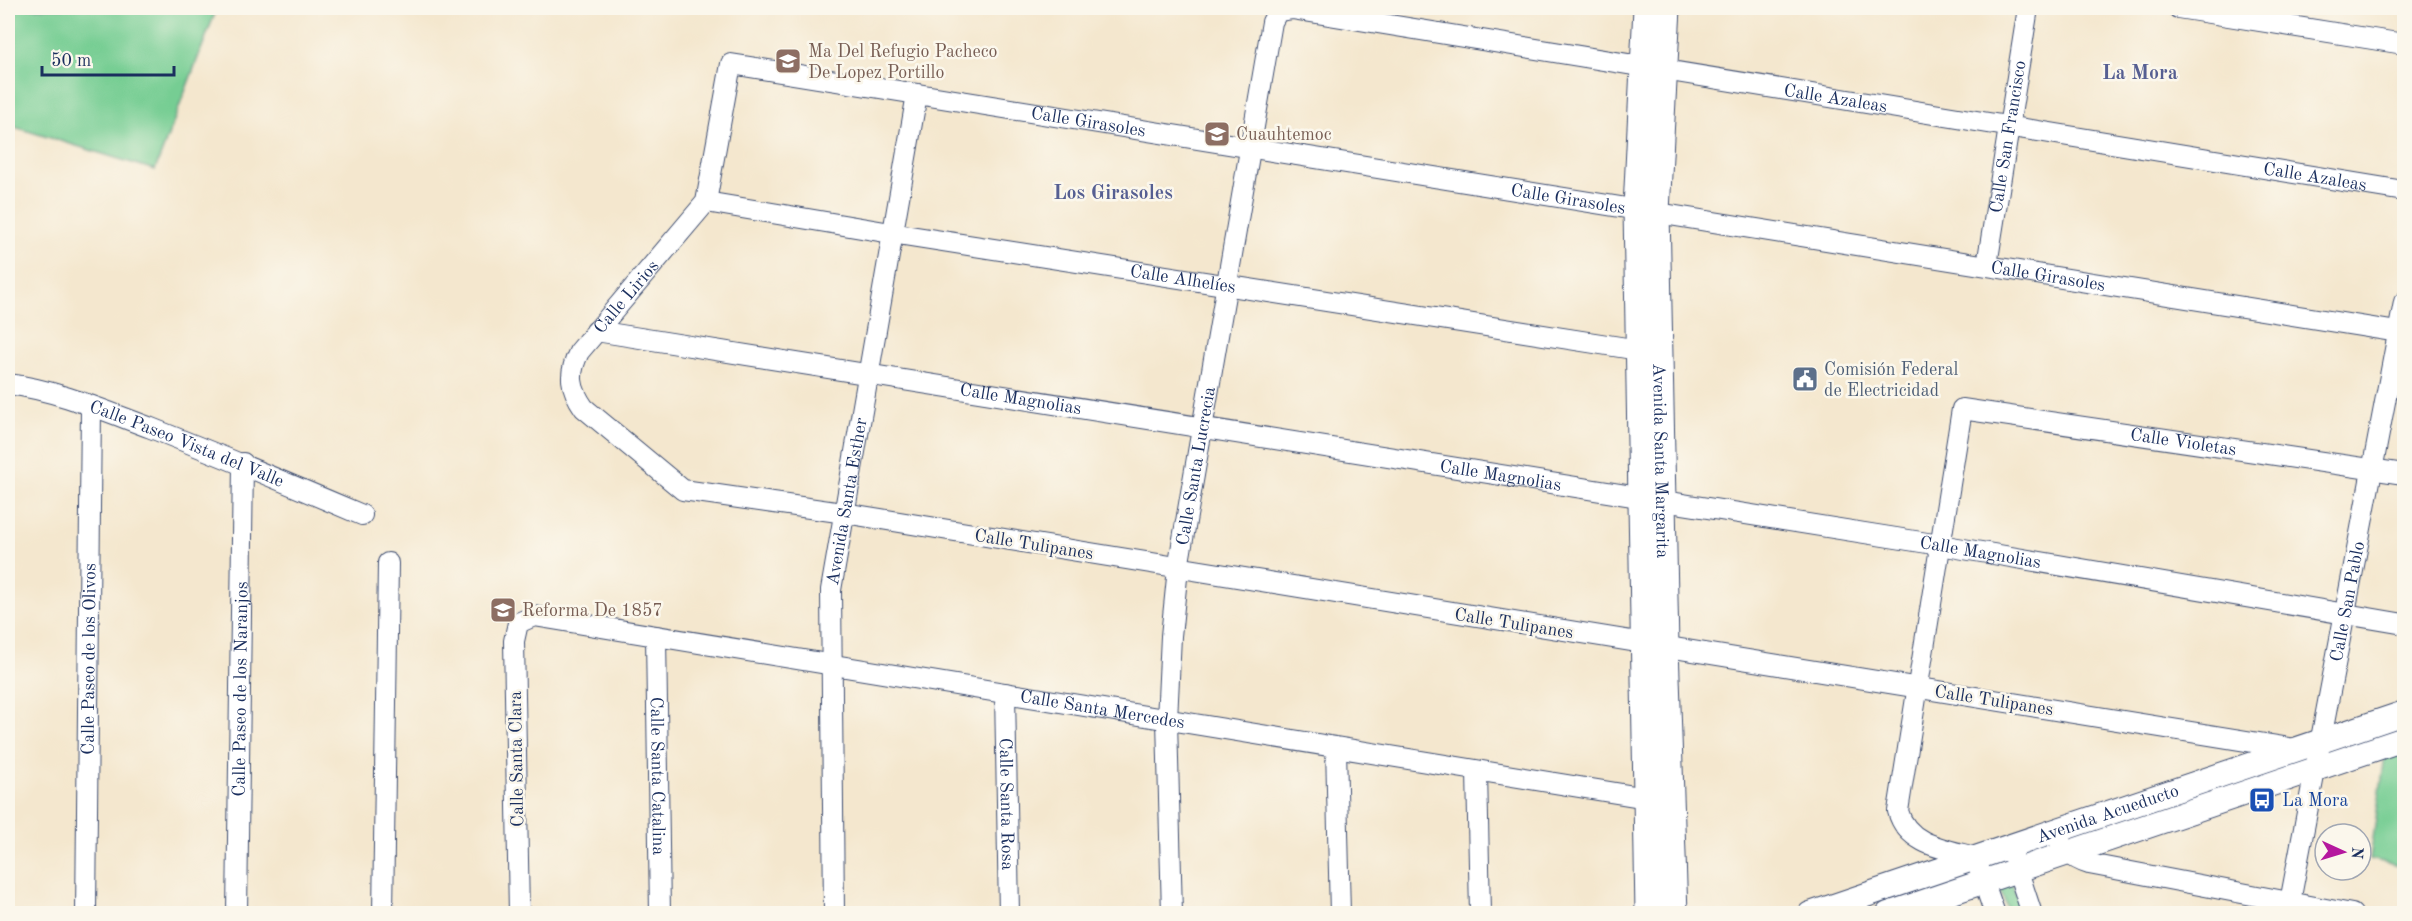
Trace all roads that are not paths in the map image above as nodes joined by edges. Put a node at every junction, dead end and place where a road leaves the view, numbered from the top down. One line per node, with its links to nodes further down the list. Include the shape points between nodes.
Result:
1 (1647, 8): 7 (main road, Avenida Santa Margarita)
2 (1667, 8): 7 (main road, Avenida Santa Margarita)
3 (2028, 8): 9 (street, Calle San Francisco)
4 (2178, 8): 6 (street)
5 (1272, 22): 7 (street, Calle Azaleas, via 1278,11 1292,9); 10 (street, Calle Santa Lucrecia)
6 (2404, 44)
7 (1654, 67): 9 (street, Calle Azaleas); 13 (main road, Avenida Santa Margarita)
8 (917, 94): 10 (street, Calle Girasoles); 12 (street, Calle Girasoles, via 731,64); 14 (street, Avenida Santa Esther)
9 (2009, 125): 11 (street, Calle Azaleas); 15 (street, Calle San Francisco)
10 (1249, 146): 13 (street, Calle Girasoles); 16 (street, Calle Santa Lucrecia)
11 (2404, 190)
12 (706, 202): 14 (street, Calle Alhelíes); 18 (street, Calle Lirios)
13 (1646, 210): 15 (street, Calle Girasoles); 20 (main road, Avenida Santa Margarita)
14 (891, 233): 16 (street, Calle Alhelíes); 21 (street, Avenida Santa Esther)
15 (1987, 265): 19 (street, Calle Girasoles)
16 (1226, 285): 20 (street, Calle Alhelíes); 24 (street, Calle Santa Lucrecia)
17 (2404, 302): 19 (street, Calle San Pablo)
18 (596, 331): 21 (street, Calle Magnolias); 28 (street, Calle Lirios, via 574,361 570,379 574,394 584,408)
19 (2402, 332): 26 (street, Calle San Pablo)
20 (1649, 351): 29 (main road, Avenida Santa Margarita)
21 (868, 374): 24 (street, Calle Magnolias); 30 (street, Avenida Santa Esther)
22 (8, 384): 23 (street, Calle Paseo Vista del Valle)
23 (92, 406): 25 (street, Calle Paseo Vista del Valle); 55 (street, Calle Paseo de los Olivos)
24 (1202, 427): 29 (street, Calle Magnolias); 34 (street, Calle Santa Lucrecia)
25 (243, 464): 31 (street, Calle Paseo Vista del Valle); 56 (street, Calle Paseo de los Naranjos)
26 (2373, 469): 27 (street, Calle Violetas); 32 (street, Calle Violetas, via 1962,409); 35 (street, Calle San Pablo)
27 (2404, 474)
28 (683, 490): 30 (street, Calle Tulipanes)
29 (1652, 499): 32 (street, Calle Magnolias); 39 (main road, Avenida Santa Margarita)
30 (844, 513): 34 (street, Calle Tulipanes); 40 (street, Avenida Santa Esther, via 831,590)
31 (362, 515)
32 (1940, 545): 35 (street, Calle Magnolias); 41 (street)
33 (388, 563): 57 (street)
34 (1178, 568): 39 (street, Calle Tulipanes); 44 (street, Calle Santa Lucrecia)
35 (2345, 612): 37 (street, Calle Magnolias); 47 (street, Calle San Pablo)
36 (534, 616): 38 (street, Calle Santa Mercedes); 58 (street, Calle Santa Clara, via 518,623 514,641)
37 (2404, 624)
38 (656, 636): 40 (street, Calle Santa Mercedes); 59 (street, Calle Santa Catalina)
39 (1655, 645): 41 (street, Calle Tulipanes); 49 (main road, Avenida Santa Margarita)
40 (830, 664): 42 (street, Calle Santa Mercedes); 60 (street, Avenida Santa Esther)
41 (1917, 688): 47 (street, Calle Tulipanes); 51 (street, via 1898,812 1901,824 1909,834 1929,844)
42 (1005, 693): 44 (street, Calle Santa Mercedes); 61 (street, Calle Santa Rosa)
43 (2404, 713): 47 (street, Avenida Acueducto)
44 (1167, 720): 46 (street, Calle Santa Mercedes); 62 (street, Calle Santa Lucrecia)
45 (2404, 739): 47 (street, Avenida Acueducto, via 2344,759)
46 (1336, 748): 48 (street, Calle Santa Mercedes); 63 (street)
47 (2313, 754): 50 (street, Avenida Acueducto); 54 (street, Calle San Pablo)
48 (1477, 771): 49 (street, Calle Santa Mercedes); 64 (street)
49 (1659, 800): 65 (main road, Avenida Santa Margarita); 66 (main road, Avenida Santa Margarita)
50 (2060, 842): 52 (street, Avenida Acueducto); 54 (street, via 2076,860 2089,864)
51 (1975, 857): 52 (street, Avenida Acueducto); 53 (street); 67 (street, Avenida Acueducto)
52 (2013, 858): 53 (street, Avenida Acueducto); 70 (street)
53 (1985, 880): 68 (street, Avenida Acueducto); 69 (street)
54 (2290, 902): 71 (street)
55 (86, 914)
56 (237, 914)
57 (383, 914)
58 (519, 914)
59 (660, 914)
60 (834, 914)
61 (1009, 914)
62 (1172, 914)
63 (1340, 914)
64 (1480, 914)
65 (1649, 914)
66 (1674, 914)
67 (1810, 914)
68 (1888, 914)
69 (1995, 914)
70 (2032, 914)
71 (2352, 914)

